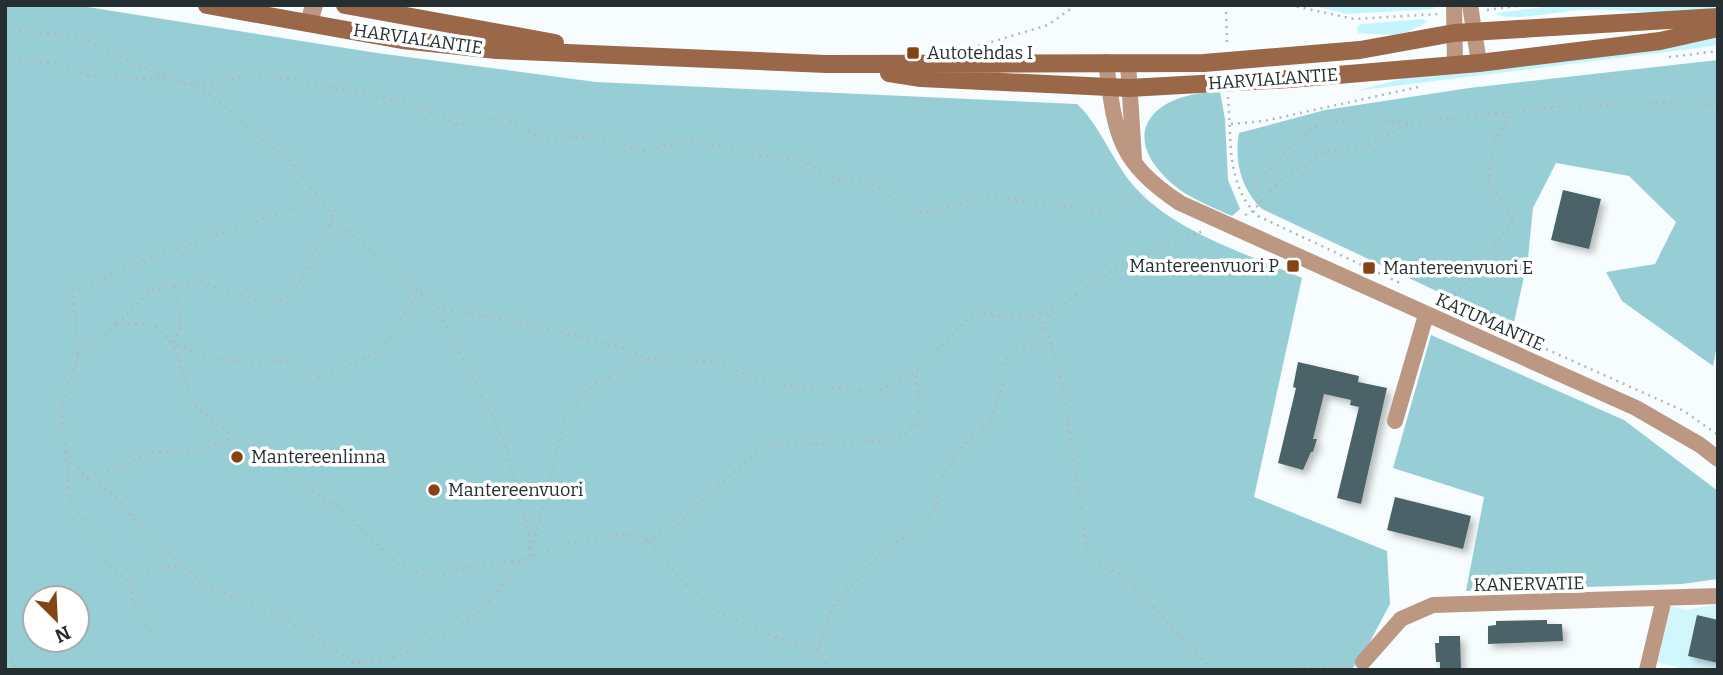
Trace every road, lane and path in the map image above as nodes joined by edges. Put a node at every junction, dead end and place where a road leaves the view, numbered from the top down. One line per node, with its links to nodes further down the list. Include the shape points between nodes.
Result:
1 (207, 5): 10 (main road, HARVIALANTIE)
2 (345, 5): 20 (main road, HARVIALANTIE)
3 (1076, 5): 17 (path, via 1048,25)
4 (1226, 5): 18 (path)
5 (1290, 5): 9 (path, via 1354,19)
6 (1525, 5): 7 (path)
7 (1499, 7): 8 (path)
8 (1472, 8): 15 (street)
9 (1454, 9): 16 (street)
10 (291, 12): 11 (main road, HARVIALANTIE)
11 (312, 14): 20 (main road, HARVIALANTIE, via 402,40)
12 (1718, 18): 15 (main road, HARVIALANTIE)
13 (1718, 28): 25 (main road, HARVIALANTIE, via 1660,41)
14 (5, 29): 28 (path, via 76,36)
15 (1475, 32): 16 (main road, HARVIALANTIE); 25 (street)
16 (1454, 33): 24 (main road, HARVIALANTIE, via 1360,50 1204,63); 27 (street)
17 (972, 47)
18 (1227, 51)
19 (1718, 51): 21 (path)
20 (630, 56): 26 (main road, HARVIALANTIE)
21 (1661, 58)
22 (5, 60): 28 (path, via 52,63 86,75)
23 (1106, 62): 24 (main road, HARVIALANTIE); 26 (main road, HARVIALANTIE); 31 (street, KATUMANTIE)
24 (1128, 63): 32 (street)
25 (1479, 63): 27 (main road, HARVIALANTIE)
26 (827, 64): 31 (main road, HARVIALANTIE, via 921,78)
27 (1455, 64): 32 (main road, HARVIALANTIE)
28 (175, 81): 29 (path)
29 (197, 85): 39 (path, via 246,76 290,79 412,104 455,124 502,117 541,138 591,136 643,151 694,140 802,160 836,179 875,184 905,208 927,213 987,197 1112,209); 40 (path, via 287,156)
30 (1428, 85): 37 (path, HARVIALANTIE)
31 (1109, 87): 32 (main road, HARVIALANTIE); 38 (street, KATUMANTIE, via 1114,124)
32 (1129, 88): 38 (street)
33 (1228, 91): 37 (path)
34 (1718, 106): 35 (path, via 1662,102 1553,107)
35 (1511, 114): 36 (path); 49 (path, via 1494,142 1488,181 1514,220 1459,291)
36 (1409, 123): 41 (path, via 1367,146 1323,153 1280,180); 41 (path, via 1358,117 1309,130 1274,168 1255,180)
37 (1231, 124): 42 (path, via 1235,182)
38 (1136, 165): 39 (street, KATUMANTIE)
39 (1161, 191): 53 (street, KATUMANTIE)
40 (321, 199): 43 (path); 58 (path, via 73,289)
41 (1259, 204): 42 (path)
42 (1253, 211): 45 (path)
43 (334, 217): 46 (path, via 291,296 268,304 201,282); 47 (path)
44 (1205, 230): 52 (path, via 1117,267)
45 (1401, 284)
46 (175, 286): 55 (path, via 152,290); 57 (path, via 181,325)
47 (417, 293): 50 (path); 57 (path, via 378,352 321,377 282,360 249,363 213,358)
48 (1433, 299): 49 (path)
49 (1443, 303): 51 (path)
50 (437, 308): 59 (path, via 522,322 624,348); 68 (path, via 503,438 529,531)
51 (1456, 309)
52 (1052, 311): 54 (path); 60 (path, via 1018,319 976,312)
53 (1426, 315): 61 (street); 65 (street, KATUMANTIE, via 1636,408)
54 (1045, 322): 76 (path, via 1031,346 1013,351 1003,363 1003,386 988,425 958,451 943,475 934,511 910,534 886,548 834,604); 82 (path, via 1065,392 1087,551 1095,564 1125,576)
55 (117, 324): 57 (path, via 154,325); 58 (path)
56 (1494, 326): 62 (path, via 1684,411)
57 (174, 344): 63 (path, via 192,403)
58 (78, 355): 64 (path, via 61,407)
59 (649, 359): 60 (path, via 716,362 766,383 877,392); 68 (path, via 596,383 566,415)
60 (915, 372): 67 (path, via 920,404 916,425 895,440 769,445 741,464 678,524)
61 (1395, 421)
62 (1718, 435)
63 (235, 438): 66 (path, via 198,450 150,452); 69 (path, via 271,453 299,483 339,508 397,563 427,577 467,566)
64 (66, 452): 66 (path); 71 (path, via 70,501 107,564)
65 (1718, 460)
66 (86, 477): 70 (path, via 113,494 153,542)
67 (646, 540): 68 (path, via 625,536 561,545); 76 (path, via 690,589 725,616 758,632)
68 (530, 557): 69 (path)
69 (522, 561): 78 (path, via 484,609 457,626 396,657)
70 (181, 566): 71 (path, via 133,573); 78 (path, via 208,588 269,609)
71 (130, 582): 74 (path, via 137,613)
72 (1718, 596): 73 (street, KANERVATIE)
73 (1664, 600): 77 (street, KANERVATIE, via 1433,605 1401,619); 84 (street)
74 (150, 631)
75 (5, 646): 79 (path)
76 (818, 650): 81 (path)
77 (1363, 662): 83 (path)
78 (351, 663): 80 (path)
79 (18, 670)
80 (367, 670)
81 (830, 670)
82 (1211, 670)
83 (1282, 670)
84 (1647, 670)

